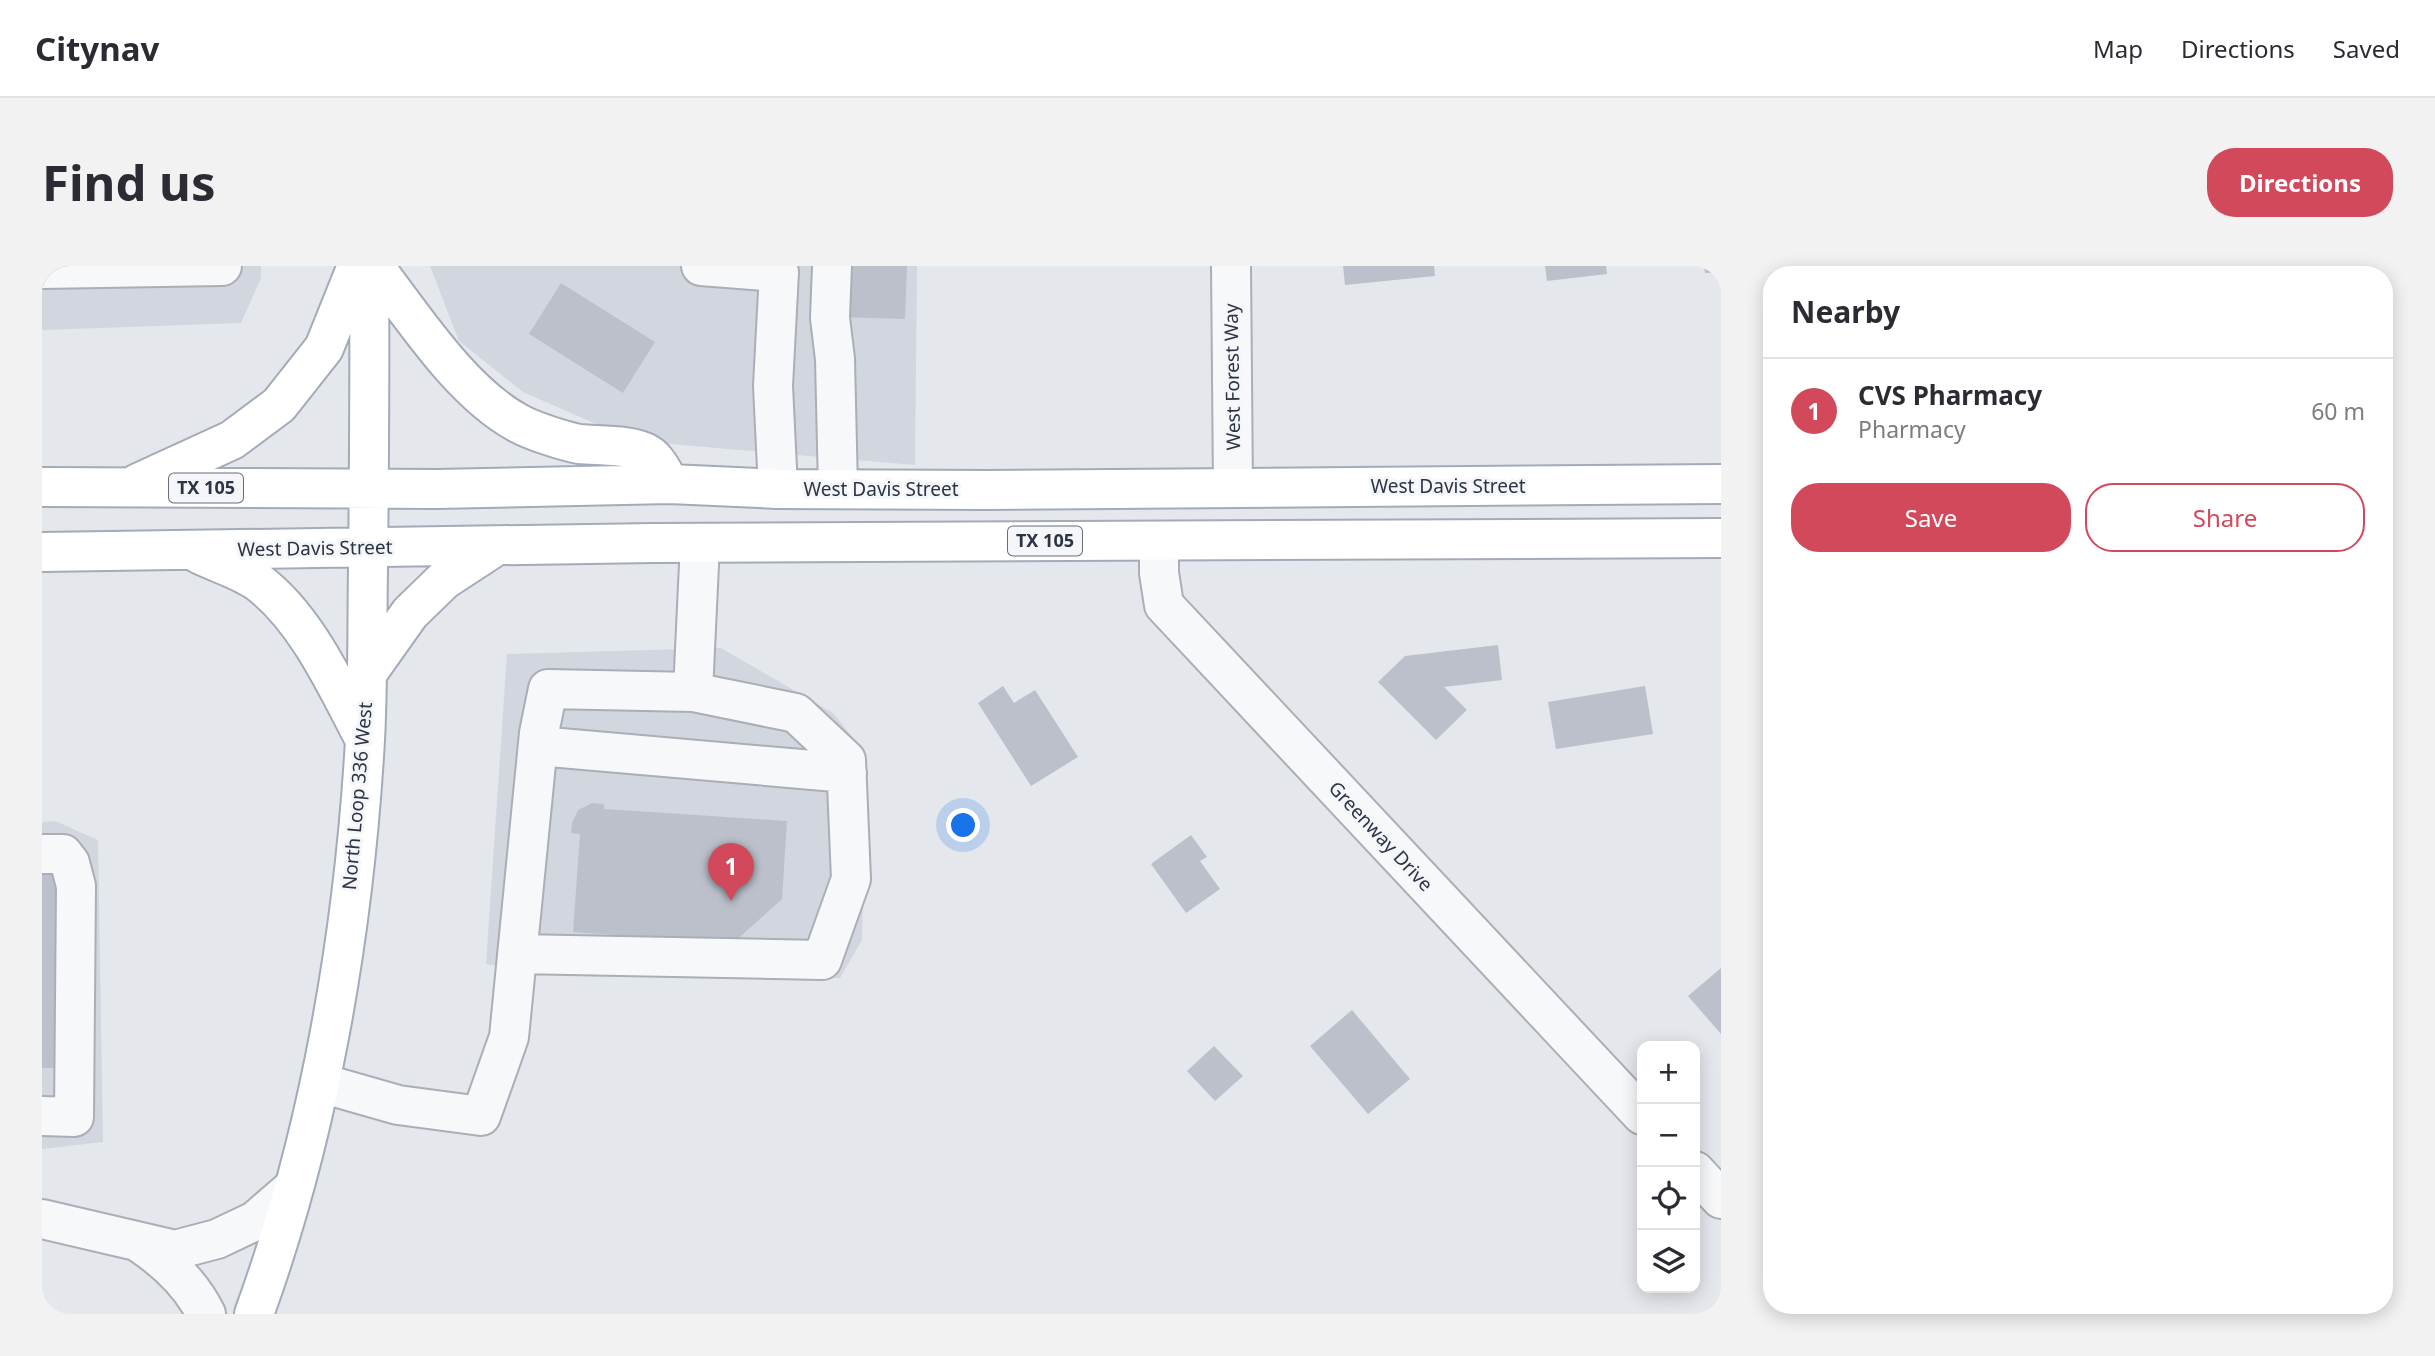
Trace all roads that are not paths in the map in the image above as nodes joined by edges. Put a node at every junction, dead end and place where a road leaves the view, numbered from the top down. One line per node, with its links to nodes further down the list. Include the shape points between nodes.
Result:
1 (222, 266): 7 (street)
2 (358, 266): 11 (main road, via 324,348 279,405 232,440)
3 (372, 266): 8 (main road, via 477,393 519,424 576,443 648,454); 13 (main road, North Loop 336 West)
4 (701, 266): 14 (street, via 779,272 773,386)
5 (832, 266): 15 (street)
6 (1231, 266): 12 (street, West Forest Way)
7 (42, 269)
8 (670, 484): 13 (main road, West Davis Street / TX 105); 14 (main road, West Davis Street / TX 105)
9 (1721, 484): 12 (main road, West Davis Street / TX 105)
10 (42, 488): 11 (main road, West Davis Street / TX 105)
11 (127, 488): 13 (main road, West Davis Street / TX 105)
12 (1233, 488): 15 (main road, West Davis Street / TX 105)
13 (370, 489): 20 (main road, North Loop 336 West)
14 (778, 489): 15 (main road, West Davis Street / TX 105)
15 (838, 489)
16 (1721, 538): 17 (main road, West Davis Street / TX 105)
17 (1159, 541): 18 (main road, West Davis Street / TX 105); 31 (street, Greenway Drive, via 1164,606)
18 (700, 543): 19 (main road, West Davis Street / TX 105); 24 (street)
19 (496, 545): 20 (main road, West Davis Street / TX 105); 23 (main road, via 443,579 410,613)
20 (368, 547): 21 (main road, West Davis Street / TX 105); 23 (main road, North Loop 336 West)
21 (191, 550): 22 (main road, West Davis Street / TX 105); 25 (main road, via 257,581 291,616 324,663)
22 (42, 552)
23 (366, 676): 25 (main road, North Loop 336 West)
24 (693, 692): 26 (street, via 548,689); 27 (street, via 796,713 846,760)
25 (365, 740): 30 (main road, North Loop 336 West, via 339,979)
26 (538, 746): 27 (street); 29 (street)
27 (847, 773): 29 (street, via 851,879 822,960)
28 (42, 854): 32 (street, via 63,854 76,886 74,1117)
29 (517, 954): 30 (street, via 509,1037 481,1116 398,1105)
30 (321, 1083): 34 (main road, North Loop 336 West)
31 (1637, 1110)
32 (42, 1116)
33 (1700, 1176): 35 (street)
34 (293, 1188): 37 (street, via 255,1222 217,1239 174,1250); 39 (main road, North Loop 336 West)
35 (1721, 1199)
36 (42, 1219): 37 (street)
37 (141, 1244): 38 (street, via 168,1262)
38 (206, 1314)
39 (254, 1314)

